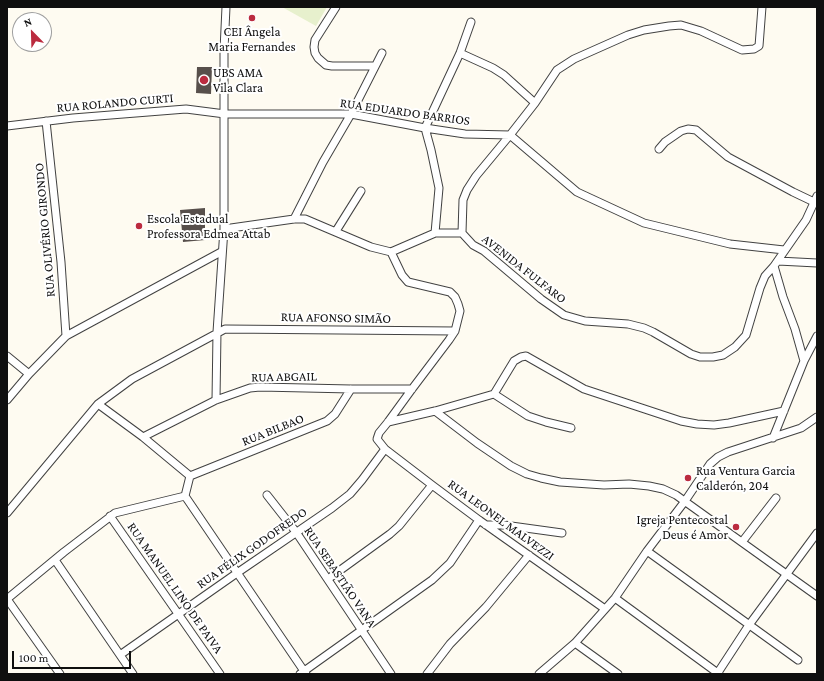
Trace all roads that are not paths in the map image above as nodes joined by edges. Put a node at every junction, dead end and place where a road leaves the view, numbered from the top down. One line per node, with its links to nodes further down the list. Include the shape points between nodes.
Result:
1 (226, 7): 9 (street)
2 (336, 7): 7 (street, via 315,40 315,53 318,58 326,65 332,66)
3 (762, 7): 8 (street, via 759,46 742,50 701,31 680,25 644,30 564,65 557,70)
4 (470, 22): 6 (street)
5 (382, 52): 7 (street)
6 (460, 54): 8 (street, via 504,74); 13 (street)
7 (375, 66): 10 (street)
8 (535, 103): 14 (street)
9 (225, 114): 10 (street, RUA EDUARDO BARRIOS); 11 (street, RUA ROLANDO CURTI, via 186,109); 19 (street)
10 (351, 114): 13 (street, RUA EDUARDO BARRIOS); 18 (street)
11 (46, 121): 12 (street, RUA ROLANDO CURTI); 30 (street, RUA OLIVÉRIO GIRONDO)
12 (7, 126)
13 (425, 128): 14 (street, RUA EDUARDO BARRIOS, via 465,134); 21 (street, via 439,188)
14 (510, 135): 22 (street, via 467,190 463,200); 23 (street, via 577,192 644,223 730,244)
15 (659, 149): 17 (street, via 681,131 696,130 728,157 793,192)
16 (361, 191): 20 (street)
17 (816, 199): 23 (street, AVENIDA FULFARO, via 806,220)
18 (294, 219): 19 (street); 20 (street, via 306,219)
19 (224, 229): 24 (street)
20 (336, 231): 25 (street, via 371,247)
21 (435, 233): 22 (street); 25 (street)
22 (462, 233): 27 (street, AVENIDA FULFARO, via 473,245 484,251 564,316 644,328 700,357 723,355 735,347 746,334 765,276)
23 (784, 250): 27 (street, AVENIDA FULFARO)
24 (221, 252): 29 (street); 30 (street)
25 (390, 252): 28 (street, via 408,282 444,289 455,297 460,311)
26 (817, 263): 27 (street)
27 (776, 264): 33 (street, via 783,297)
28 (455, 331): 29 (street, RUA AFONSO SIMÃO, via 225,329); 36 (street)
29 (217, 332): 39 (street); 40 (street, via 132,379)
30 (66, 336): 34 (street)
31 (817, 336): 33 (street)
32 (7, 356): 34 (street)
33 (804, 361): 42 (street)
34 (29, 374): 38 (street)
35 (351, 389): 36 (street, RUA ABGAIL); 39 (street, RUA ABGAIL, via 260,387 239,391); 49 (street, RUA BILBAO, via 335,414 327,421)
36 (412, 389): 44 (street)
37 (494, 394): 41 (street); 42 (street, via 514,361 526,356 584,389 686,422 714,426); 45 (street, via 528,416)
38 (7, 400)
39 (216, 400): 46 (street, RUA ABGAIL)
40 (98, 404): 46 (street); 55 (street)
41 (435, 411): 44 (street); 54 (street, via 511,466 527,474 560,482 649,486 663,489)
42 (784, 411): 47 (street)
43 (817, 417): 47 (street, via 801,428)
44 (388, 422): 48 (street, via 377,436)
45 (571, 428)
46 (143, 437): 49 (street)
47 (773, 438): 54 (street, via 718,457 710,464)
48 (385, 449): 50 (street, RUA LEONEL MALVEZZI); 59 (street, RUA FÉLIX GODOFREDO, via 350,494)
49 (190, 476): 52 (street)
50 (432, 485): 57 (street, RUA LEONEL MALVEZZI); 68 (street, via 399,526)
51 (268, 495): 59 (street, RUA SEBASTIÃO VANA)
52 (185, 496): 56 (street); 66 (street)
53 (776, 498): 62 (street)
54 (685, 501): 62 (street); 63 (street)
55 (7, 513)
56 (110, 516): 65 (street); 73 (street, RUA MANUEL LINO DE PAIVA)
57 (479, 520): 58 (street, RUA LEONEL MALVEZZI); 75 (street, via 440,574)
58 (486, 525): 60 (street); 64 (street, RUA LEONEL MALVEZZI)
59 (296, 532): 66 (street, RUA FÉLIX GODOFREDO); 68 (street, RUA SEBASTIÃO VANA)
60 (562, 533)
61 (817, 534): 67 (street)
62 (742, 542): 67 (street)
63 (647, 551): 70 (street); 74 (street)
64 (528, 555): 72 (street, RUA LEONEL MALVEZZI); 84 (street)
65 (55, 560): 71 (street); 77 (street)
66 (236, 572): 73 (street, RUA FÉLIX GODOFREDO); 79 (street)
67 (786, 574): 69 (street); 74 (street)
68 (328, 580): 75 (street, RUA SEBASTIÃO VANA)
69 (817, 596)
70 (615, 598): 72 (street); 87 (street)
71 (7, 599): 80 (street)
72 (605, 609): 76 (street)
73 (178, 614): 77 (street, RUA FÉLIX GODOFREDO); 82 (street, RUA MANUEL LINO DE PAIVA)
74 (749, 625): 78 (street); 87 (street)
75 (361, 630): 79 (street); 83 (street, RUA SEBASTIÃO VANA)
76 (575, 643): 85 (street); 86 (street)
77 (120, 655): 81 (street)
78 (798, 660)
79 (303, 673)
80 (60, 674)
81 (133, 674)
82 (220, 674)
83 (391, 674)
84 (427, 674)
85 (539, 674)
86 (618, 674)
87 (718, 674)

